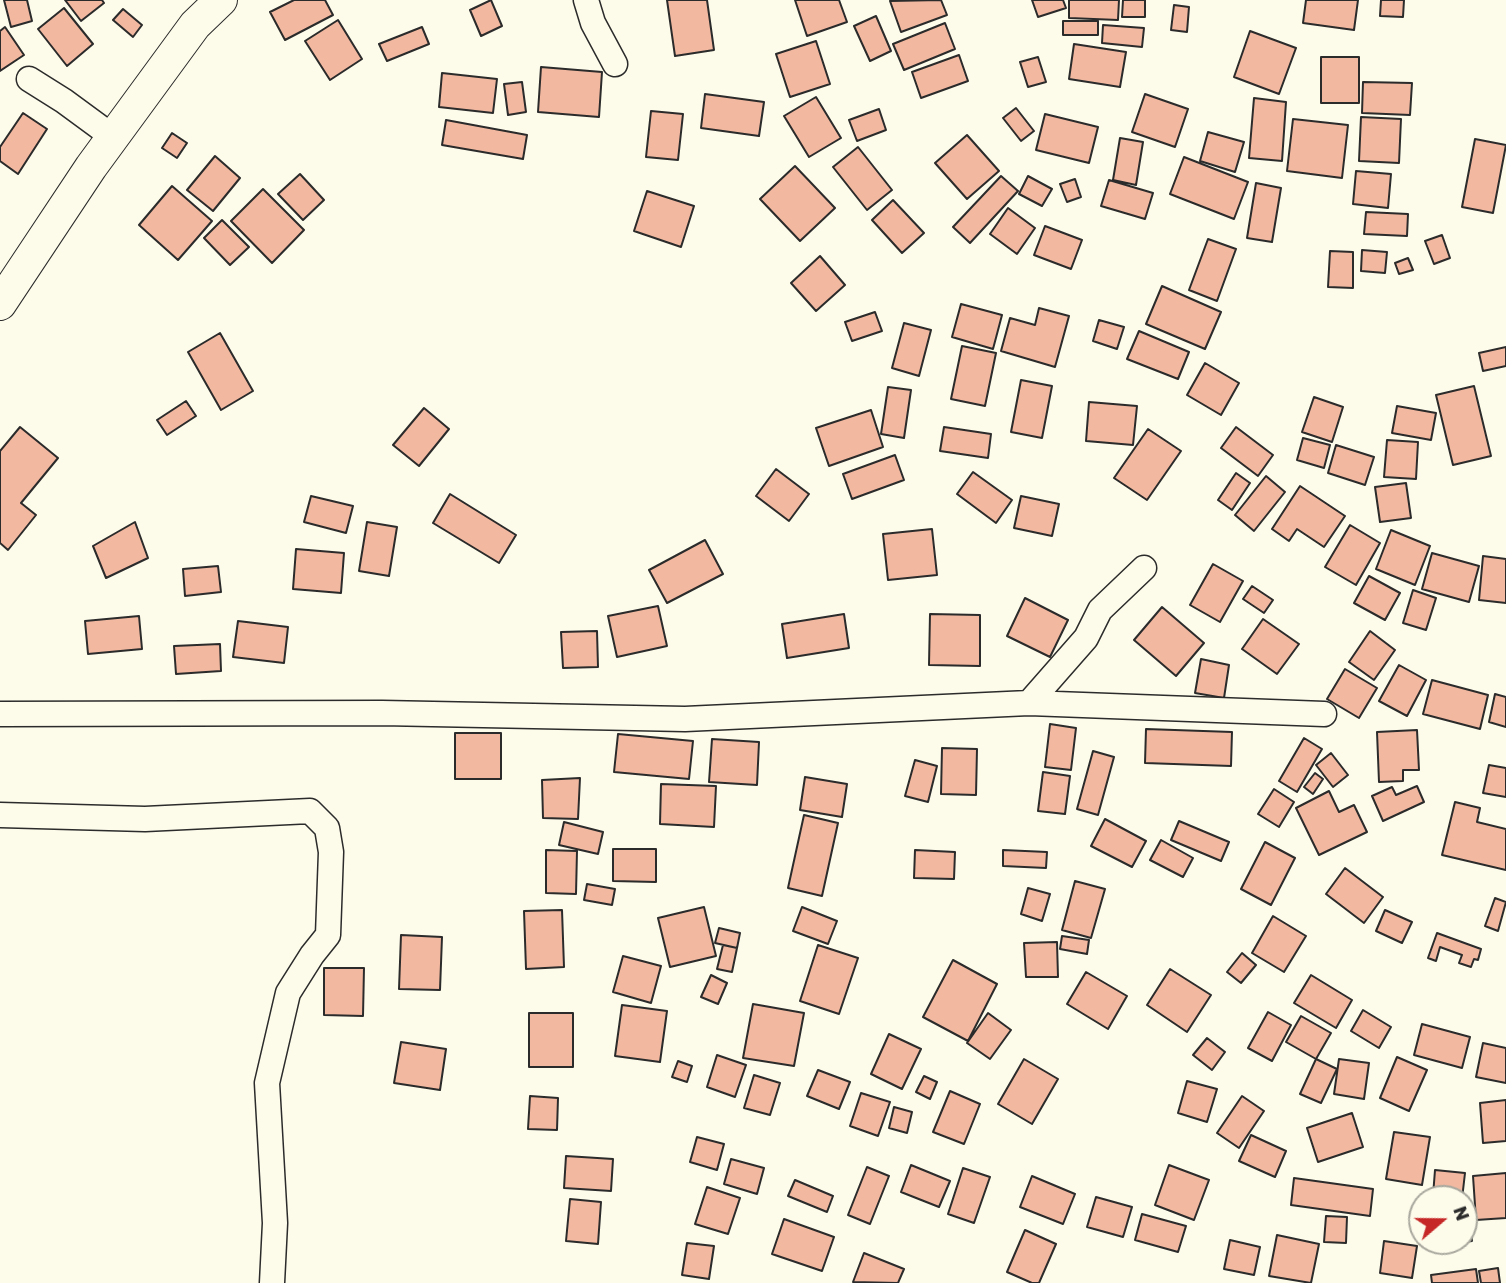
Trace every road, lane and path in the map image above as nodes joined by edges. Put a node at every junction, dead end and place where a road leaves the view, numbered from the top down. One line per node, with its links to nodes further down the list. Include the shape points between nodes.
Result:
1 (221, 0): 5 (street, via 195,25)
2 (586, 0): 3 (street)
3 (615, 64)
4 (29, 79): 5 (street)
5 (113, 137): 6 (street)
6 (0, 304)
7 (1144, 568): 8 (street, via 1100,610 1086,638)
8 (1029, 703): 9 (street, via 685,719 382,713); 10 (street)
9 (0, 714)
10 (1324, 714)
11 (0, 815): 12 (street, via 145,819 310,811 327,828 331,852 328,935 288,993 267,1083 275,1223)
12 (272, 1283)

